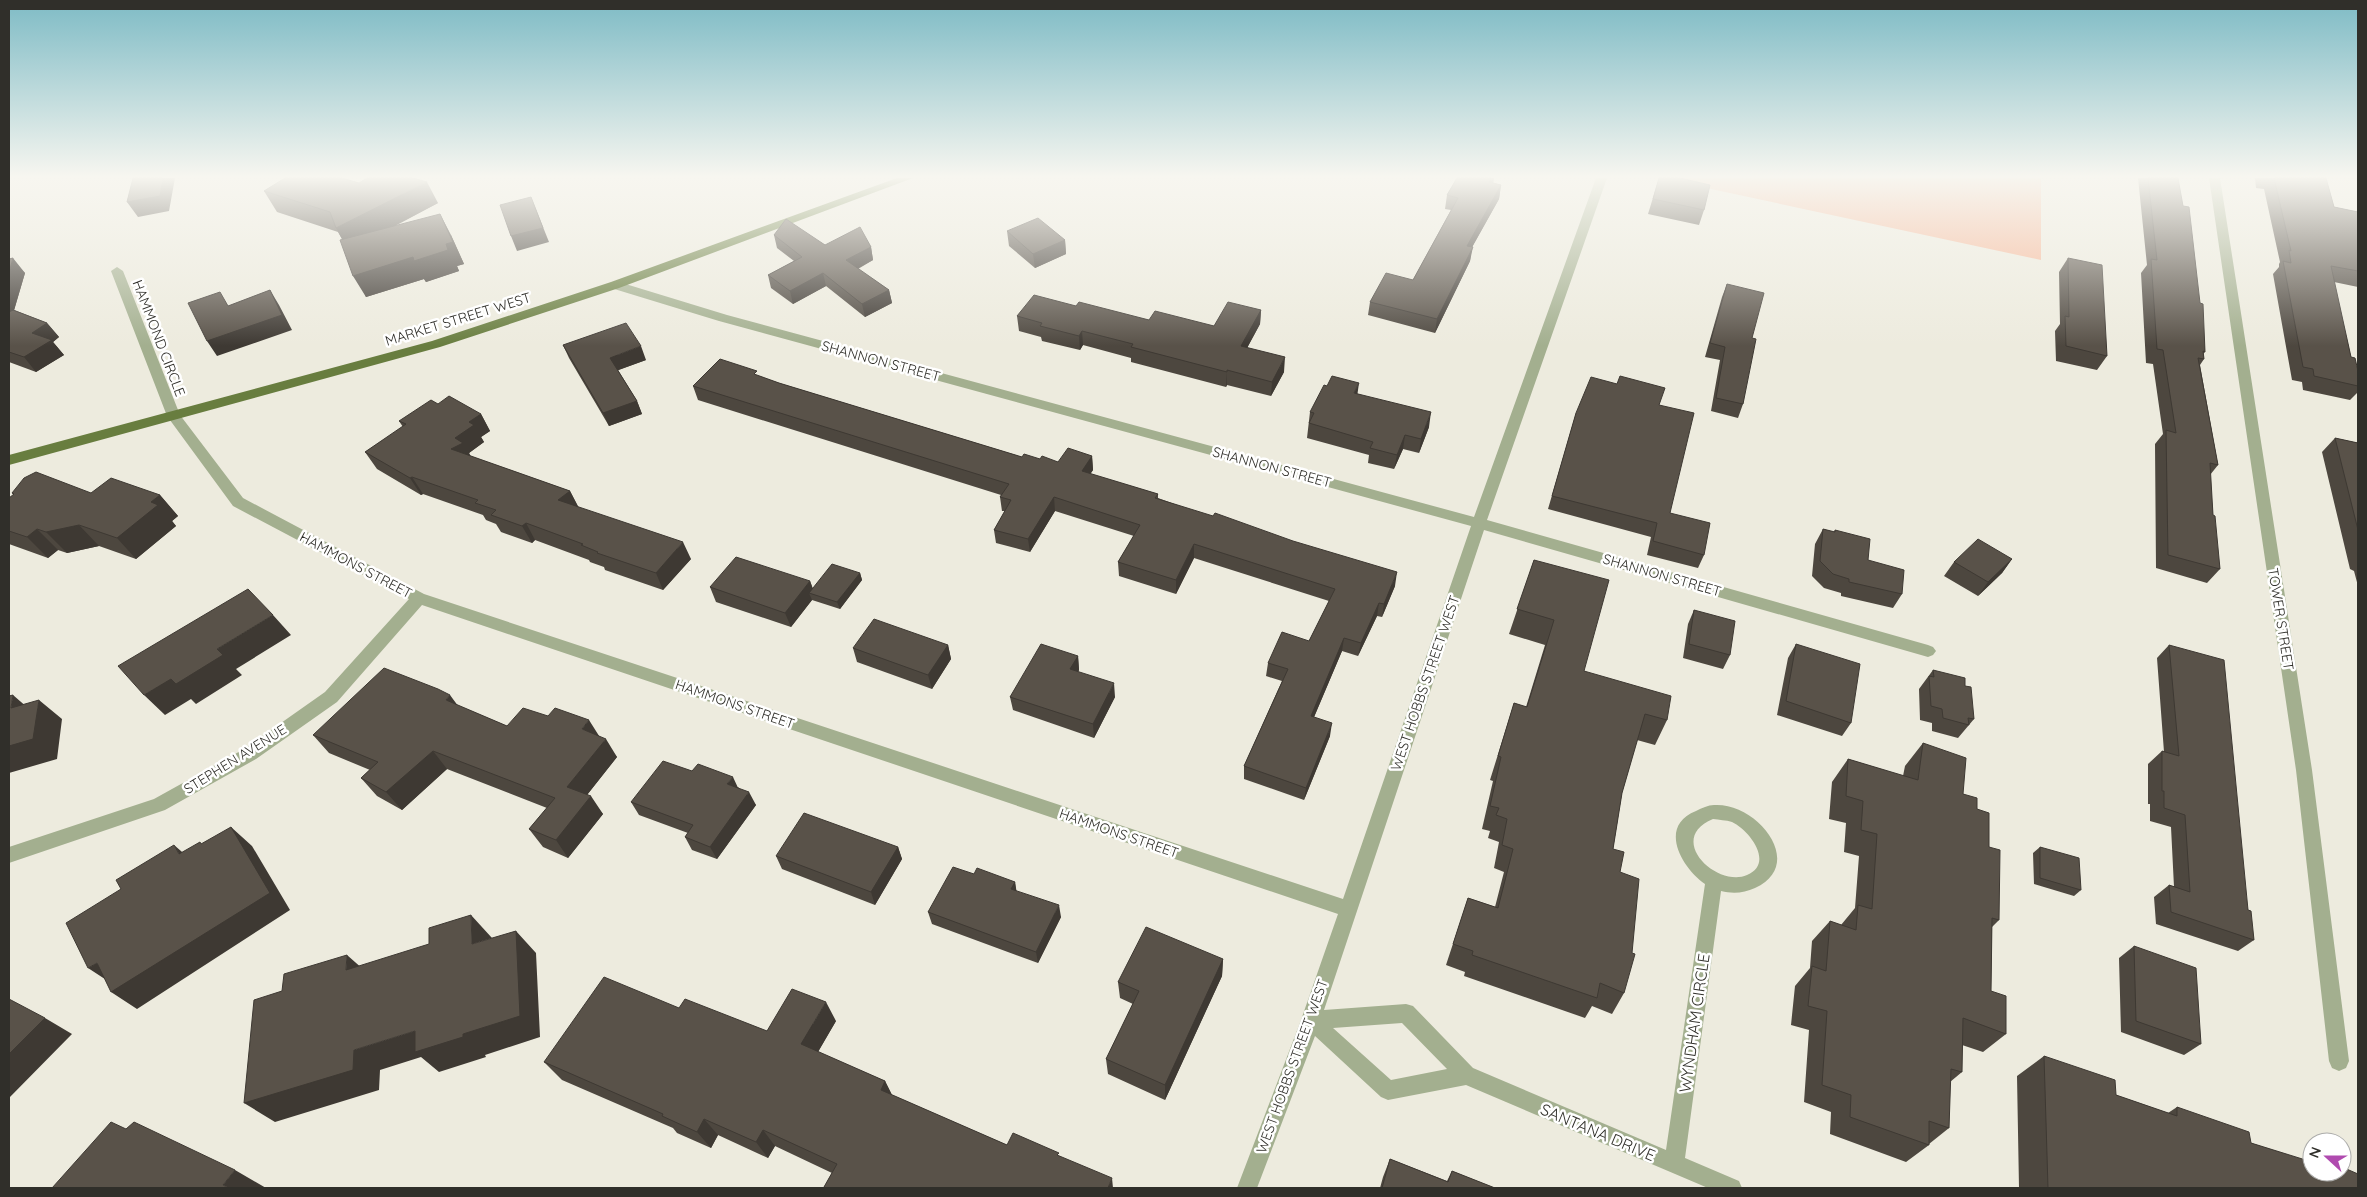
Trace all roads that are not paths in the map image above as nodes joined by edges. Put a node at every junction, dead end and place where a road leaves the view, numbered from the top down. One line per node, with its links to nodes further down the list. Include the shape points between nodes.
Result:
1 (755, 234): 5 (main road, MARKET STREET WEST)
2 (1582, 234): 8 (street, WEST HOBBS STREET WEST)
3 (2222, 234): 15 (street, TOWER STREET, via 2304,770)
4 (117, 271): 6 (street, HAMMOND CIRCLE)
5 (614, 285): 6 (main road, MARKET STREET WEST, via 436,344); 8 (street, SHANNON STREET, via 722,318)
6 (174, 416): 7 (main road, MARKET STREET WEST); 9 (street, HAMMONS STREET, via 238,502)
7 (9, 460)
8 (1479, 523): 10 (street, SHANNON STREET); 13 (street, WEST HOBBS STREET WEST)
9 (418, 598): 11 (street, STEPHEN AVENUE, via 331,697 250,754 159,805); 13 (street, HAMMONS STREET)
10 (1928, 650)
11 (9, 854)
12 (1714, 880): 12 (street, via 1744,885 1765,872 1769,860 1767,848 1761,836 1738,816 1712,812 1700,814 1685,829 1686,851 1692,862); 17 (street, WYNDHAM CIRCLE)
13 (1348, 909): 14 (street, WEST HOBBS STREET WEST)
14 (1311, 1020): 16 (street, SANTANA DRIVE, via 1406,1013); 16 (street, via 1388,1090); 18 (street, WEST HOBBS STREET WEST)
15 (2339, 1061)
16 (1466, 1075): 17 (street, SANTANA DRIVE)
17 (1674, 1165): 19 (street, SANTANA DRIVE)
18 (1248, 1188)
19 (1732, 1188)

